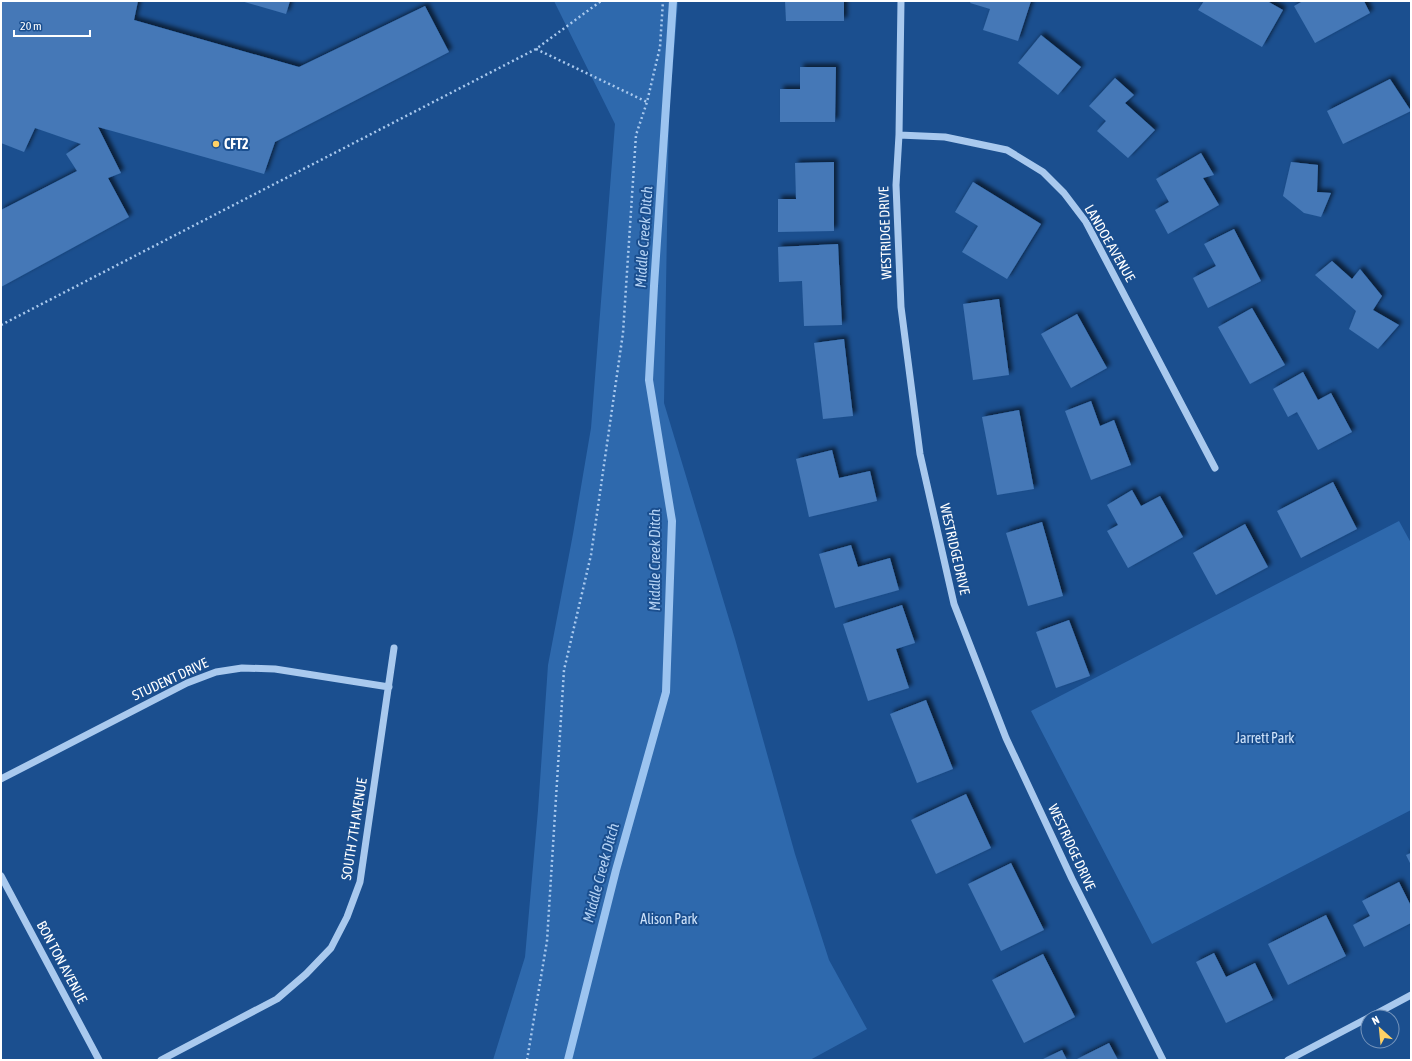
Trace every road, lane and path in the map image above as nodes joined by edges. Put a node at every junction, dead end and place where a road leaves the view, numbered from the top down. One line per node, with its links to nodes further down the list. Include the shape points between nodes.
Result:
1 (601, 1): 4 (path)
2 (663, 1): 5 (path, via 660,47)
3 (901, 1): 6 (street, WESTRIDGE DRIVE)
4 (536, 49): 5 (path); 7 (path)
5 (647, 102): 18 (path, via 636,135 623,333 591,555 564,670 547,941)
6 (899, 136): 8 (street, LANDOE AVENUE, via 945,137 1007,150 1043,172 1064,193 1086,222); 19 (street, WESTRIDGE DRIVE, via 896,186 901,307 920,454 954,604 1010,745 1072,879)
7 (1, 325)
8 (1215, 468)
9 (394, 648): 10 (street, SOUTH 7TH AVENUE)
10 (389, 687): 11 (street, STUDENT DRIVE, via 275,669 242,668 216,672 187,683); 17 (street, SOUTH 7TH AVENUE, via 360,882 347,917 331,948 277,999)
11 (1, 780)
12 (1, 876): 16 (street, BON TON AVENUE)
13 (1411, 995): 14 (street)
14 (1385, 1009)
15 (1360, 1023): 20 (street)
16 (99, 1060)
17 (161, 1060)
18 (527, 1060)
19 (1163, 1060)
20 (1288, 1060)

